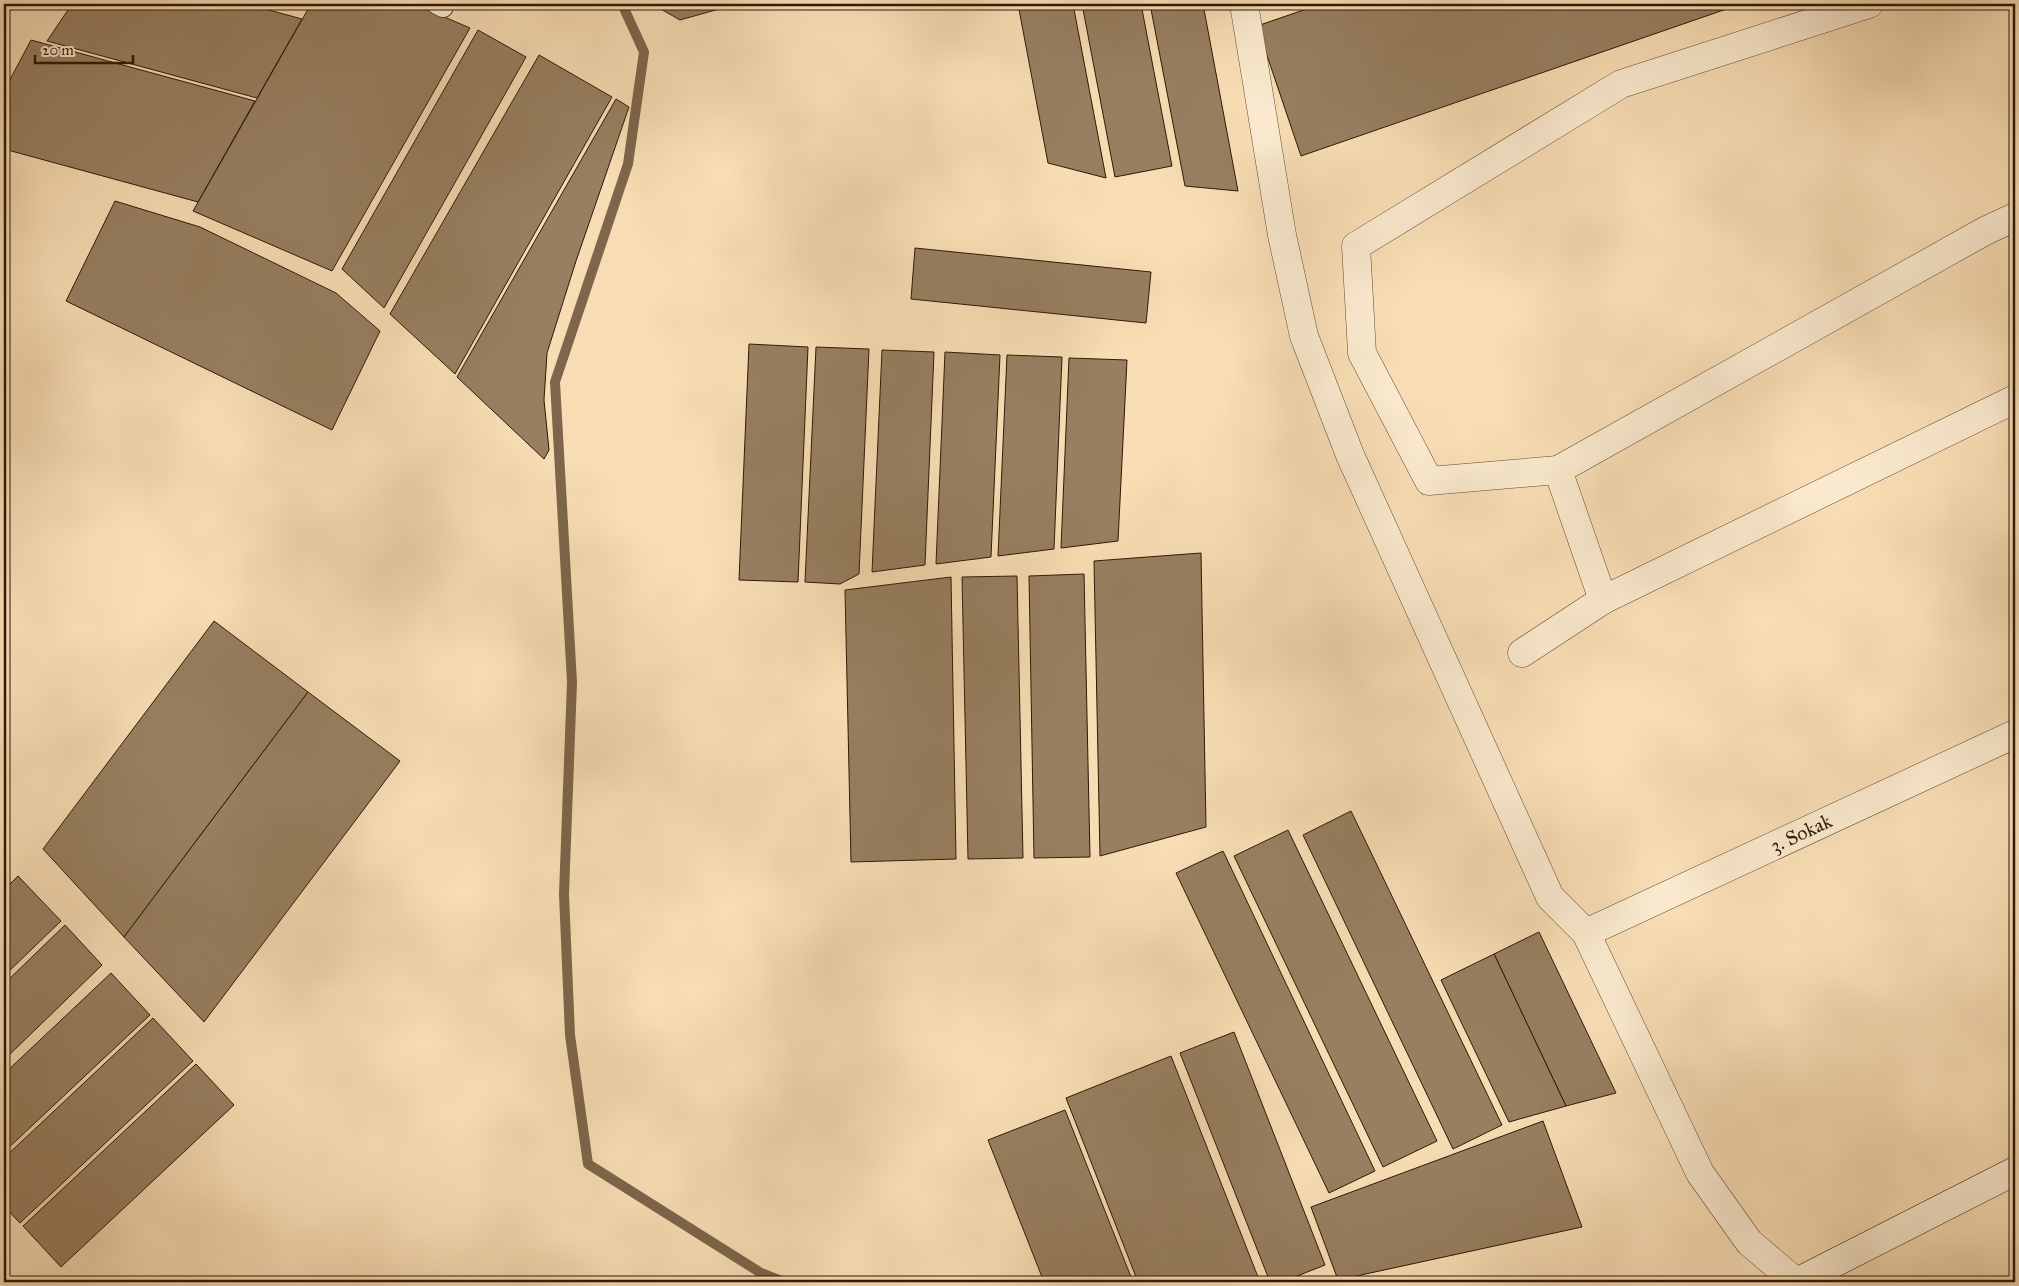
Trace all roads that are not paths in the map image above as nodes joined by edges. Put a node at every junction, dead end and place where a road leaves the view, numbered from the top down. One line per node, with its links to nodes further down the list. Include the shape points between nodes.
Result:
1 (1244, 4): 9 (street, via 1282,235 1304,336 1350,455 1550,897)
2 (1869, 4): 5 (street, via 1621,84 1356,246 1362,352 1430,481)
3 (2015, 217): 5 (street)
4 (2015, 399): 6 (street)
5 (1558, 470): 6 (street)
6 (1603, 600): 7 (street)
7 (1522, 653)
8 (2015, 734): 9 (street, 3. Sokak)
9 (1586, 933): 11 (street, via 1700,1173 1749,1242)
10 (2015, 1170): 11 (street)
11 (1796, 1282)

